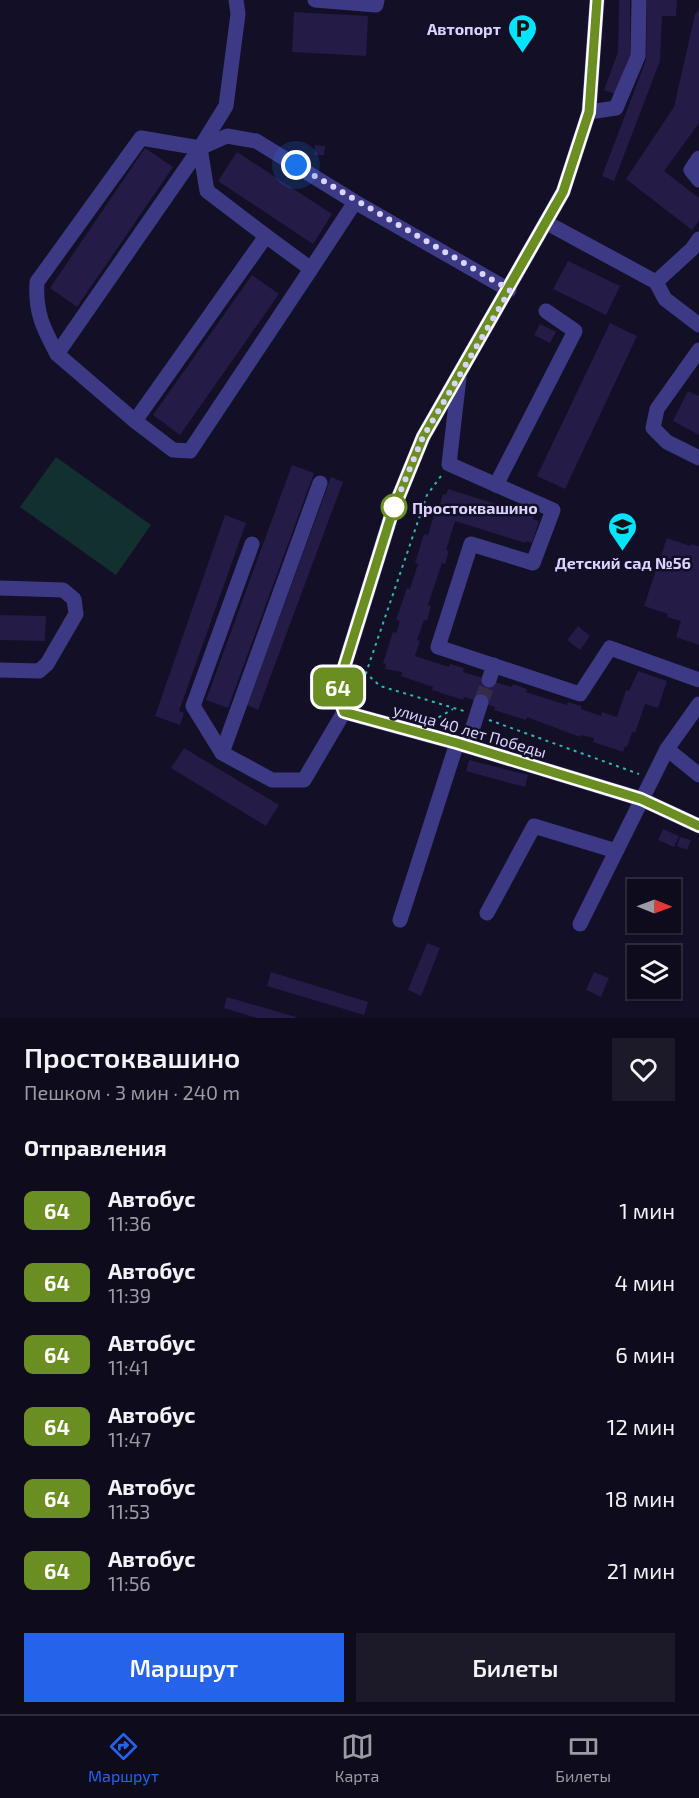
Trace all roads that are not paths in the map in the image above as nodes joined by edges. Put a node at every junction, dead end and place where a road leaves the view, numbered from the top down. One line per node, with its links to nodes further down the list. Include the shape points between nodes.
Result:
1 (236, 0): 7 (street, via 238,15 226,106)
2 (315, 0): 3 (street, via 376,5)
3 (377, 0)
4 (597, 0): 6 (street)
5 (639, 0): 6 (street, via 638,56 616,108)
6 (589, 112): 11 (street, via 563,192)
7 (200, 148): 10 (street, via 227,136 256,141); 12 (street, via 207,191); 20 (street); 20 (street, via 141,138 37,282 36,303 42,327)
8 (699, 158): 9 (street, via 691,170)
9 (699, 180)
10 (355, 202): 14 (street); 16 (street)
11 (547, 223): 15 (street); 16 (street)
12 (266, 236): 14 (street); 22 (street)
13 (699, 239): 15 (street)
14 (311, 269): 22 (street, via 190,451 173,450)
15 (656, 282): 18 (street, via 665,299)
16 (510, 290): 21 (street)
17 (546, 311): 25 (street, via 575,331)
18 (699, 325)
19 (699, 350): 23 (street, via 657,409 653,428 667,442)
20 (57, 354): 22 (street)
21 (460, 372): 25 (street, via 449,464); 34 (street, via 423,437 392,513 337,690)
22 (135, 421)
23 (699, 458)
24 (320, 483): 37 (street)
25 (496, 485): 28 (street, via 553,510 533,563 471,544 438,647)
26 (252, 544): 37 (street, via 193,706)
27 (0, 588): 29 (street, via 63,590 74,599 76,614 39,671)
28 (494, 665): 30 (street); 31 (street, via 580,694 610,648)
29 (0, 670)
30 (489, 680)
31 (699, 681)
32 (482, 702): 35 (street)
33 (699, 704): 36 (street)
34 (344, 712): 35 (street, улица 40 лет Победы); 37 (street, via 304,780 272,780)
35 (462, 745): 39 (street, улица 40 лет Победы); 43 (street)
36 (667, 749): 38 (street); 39 (street)
37 (222, 753)
38 (699, 775)
39 (641, 799): 40 (street, улица 40 лет Победы); 41 (street)
40 (699, 826)
41 (616, 851): 42 (street, via 534,826); 44 (street)
42 (487, 913)
43 (400, 920)
44 (580, 924)

